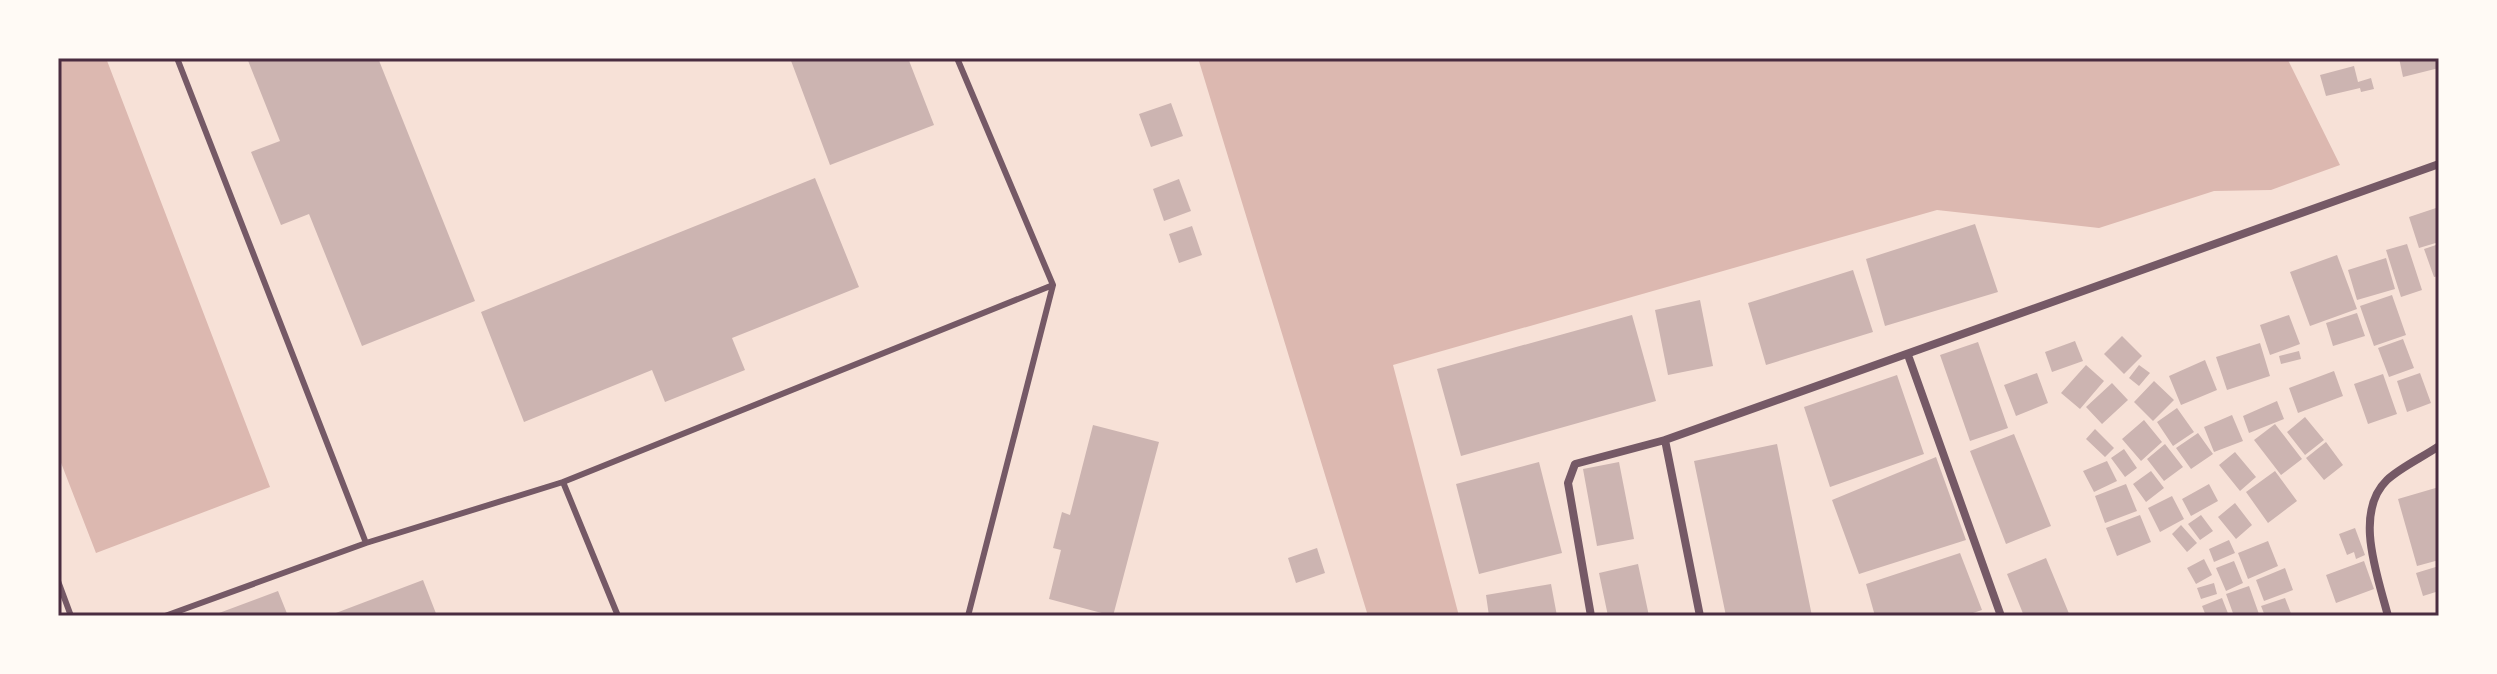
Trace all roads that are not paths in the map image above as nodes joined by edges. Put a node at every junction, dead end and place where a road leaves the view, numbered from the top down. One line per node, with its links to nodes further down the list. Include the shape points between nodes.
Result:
1 (177, 58): 9 (lane)
2 (957, 58): 4 (lane)
3 (2439, 164): 5 (street)
4 (1053, 285): 8 (lane); 14 (lane)
5 (1908, 355): 6 (street); 17 (street)
6 (1665, 440): 15 (street, via 1575,464 1568,483); 16 (street)
7 (2439, 446): 18 (street, via 2385,482 2368,520)
8 (563, 482): 9 (lane); 13 (lane)
9 (366, 543): 12 (lane)
10 (58, 581): 11 (lane)
11 (71, 616)
12 (165, 616)
13 (618, 616)
14 (968, 616)
15 (1591, 616)
16 (1700, 616)
17 (2001, 616)
18 (2388, 616)

